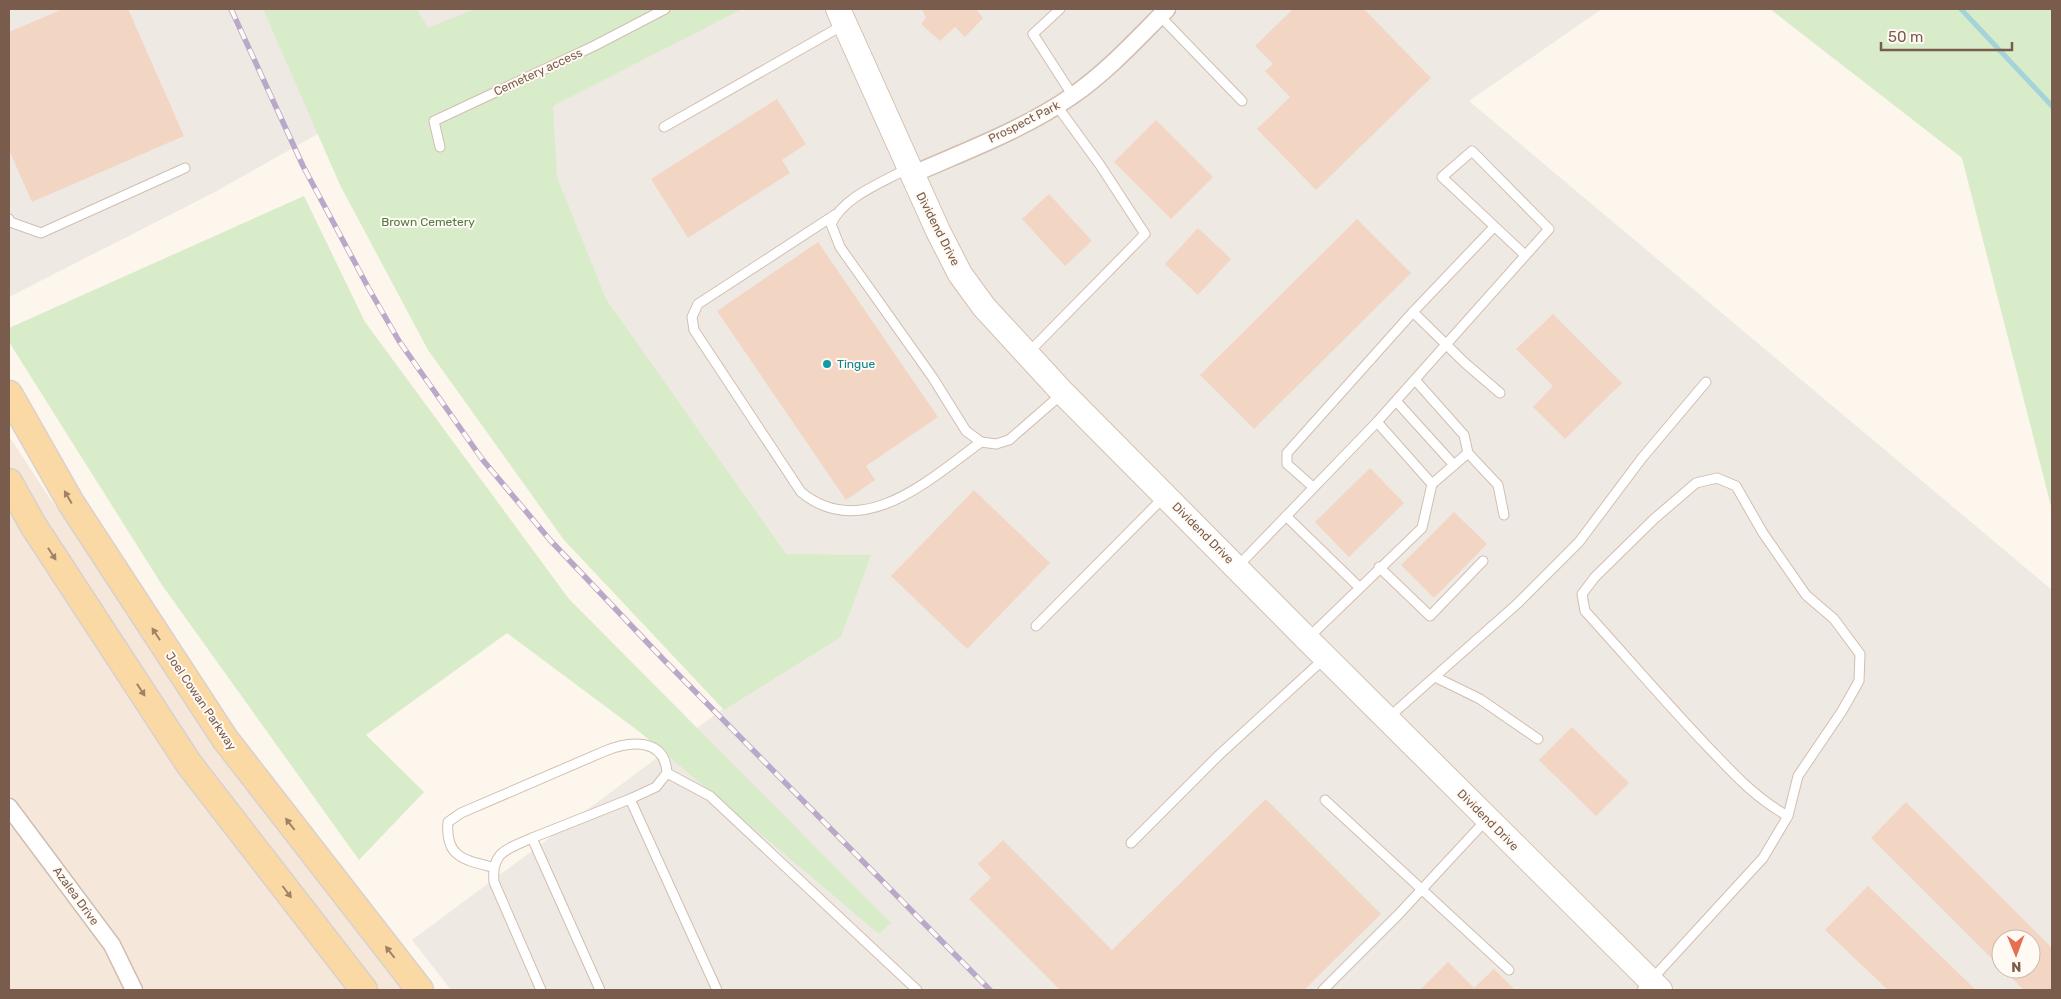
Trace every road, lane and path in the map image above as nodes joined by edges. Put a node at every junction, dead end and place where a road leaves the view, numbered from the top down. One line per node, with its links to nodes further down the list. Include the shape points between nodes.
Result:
1 (665, 9): 9 (lane, Cemetery access, via 434,121)
2 (1060, 9): 5 (lane, via 1033,34)
3 (1164, 12): 5 (street, Prospect Park); 6 (lane)
4 (842, 16): 8 (lane); 11 (street, Dividend Drive)
5 (1073, 96): 7 (street, Prospect Park)
6 (1242, 101)
7 (1056, 106): 11 (street, Prospect Park, via 1042,116); 18 (lane, via 1100,164 1145,234)
8 (664, 127)
9 (440, 147)
10 (185, 168): 13 (lane, via 41,233)
11 (910, 172): 12 (lane, via 853,199); 18 (street, Dividend Drive, via 960,274 984,308)
12 (836, 214): 26 (lane, via 831,224 840,247 933,378 966,431); 26 (lane, via 698,304 692,317 694,330 801,492 814,502 834,510 862,509 893,502 910,494)
13 (9, 219)
14 (1494, 227): 15 (lane); 15 (lane, via 1442,177 1472,151 1549,229); 16 (lane)
15 (1525, 255): 17 (lane)
16 (1413, 312): 17 (lane); 31 (lane, via 1287,453 1287,464)
17 (1447, 346): 19 (lane); 22 (lane)
18 (1027, 354): 21 (street, Dividend Drive)
19 (1416, 381): 24 (lane); 27 (lane, via 1464,435)
20 (1706, 382): 42 (lane, via 1642,458 1579,542 1517,604)
21 (1063, 393): 26 (lane, via 1009,440 996,444); 32 (street, Dividend Drive)
22 (1500, 393)
23 (9, 394): 59 (main road, Joel Cowan Parkway, one-way to 23, via 225,739 70,503)
24 (1396, 401): 25 (lane); 28 (lane)
25 (1377, 422): 30 (lane); 31 (lane)
26 (981, 442)
27 (1468, 453): 28 (lane); 33 (lane, via 1498,485)
28 (1454, 465): 30 (lane)
29 (9, 482): 58 (main road, one-way to 58, via 33,525 189,764)
30 (1432, 484): 36 (lane, via 1422,528)
31 (1313, 487): 34 (lane)
32 (1165, 496): 37 (street, Dividend Drive); 39 (lane)
33 (1504, 515)
34 (1286, 516): 37 (lane); 38 (lane)
35 (1484, 561): 36 (lane, via 1430,616)
36 (1379, 567): 38 (lane)
37 (1237, 568): 40 (street, Dividend Drive)
38 (1359, 587): 40 (lane)
39 (1036, 626)
40 (1307, 640): 41 (street, Dividend Drive)
41 (1326, 657): 43 (street, Dividend Drive); 52 (lane, via 1220,755)
42 (1435, 677): 43 (lane); 44 (lane, via 1480,699)
43 (1387, 719): 50 (street, Dividend Drive)
44 (1538, 739)
45 (667, 773): 46 (lane, via 656,787); 53 (lane, via 663,756 655,750 639,743 622,744 448,822 447,837 453,851 465,860); 63 (lane, via 710,796)
46 (630, 800): 51 (lane); 62 (lane)
47 (1325, 800): 54 (lane)
48 (9, 807): 57 (street, Azalea Drive, via 112,944)
49 (1788, 816): 49 (lane, via 1750,790 1679,717 1585,611 1582,594 1595,577 1696,483 1717,478 1736,486 1763,533 1806,595 1834,619 1860,654 1859,681 1798,776); 56 (lane, via 1763,858)
50 (1487, 818): 54 (lane); 56 (street, Dividend Drive)
51 (532, 838): 53 (lane, via 499,854); 61 (lane)
52 (1132, 843)
53 (492, 867): 60 (lane, via 494,882)
54 (1422, 889): 55 (lane); 64 (lane)
55 (1509, 970)
56 (1651, 987)
57 (134, 990)
58 (364, 990)
59 (420, 990)
60 (541, 990)
61 (600, 990)
62 (717, 990)
63 (917, 990)
64 (1323, 990)

